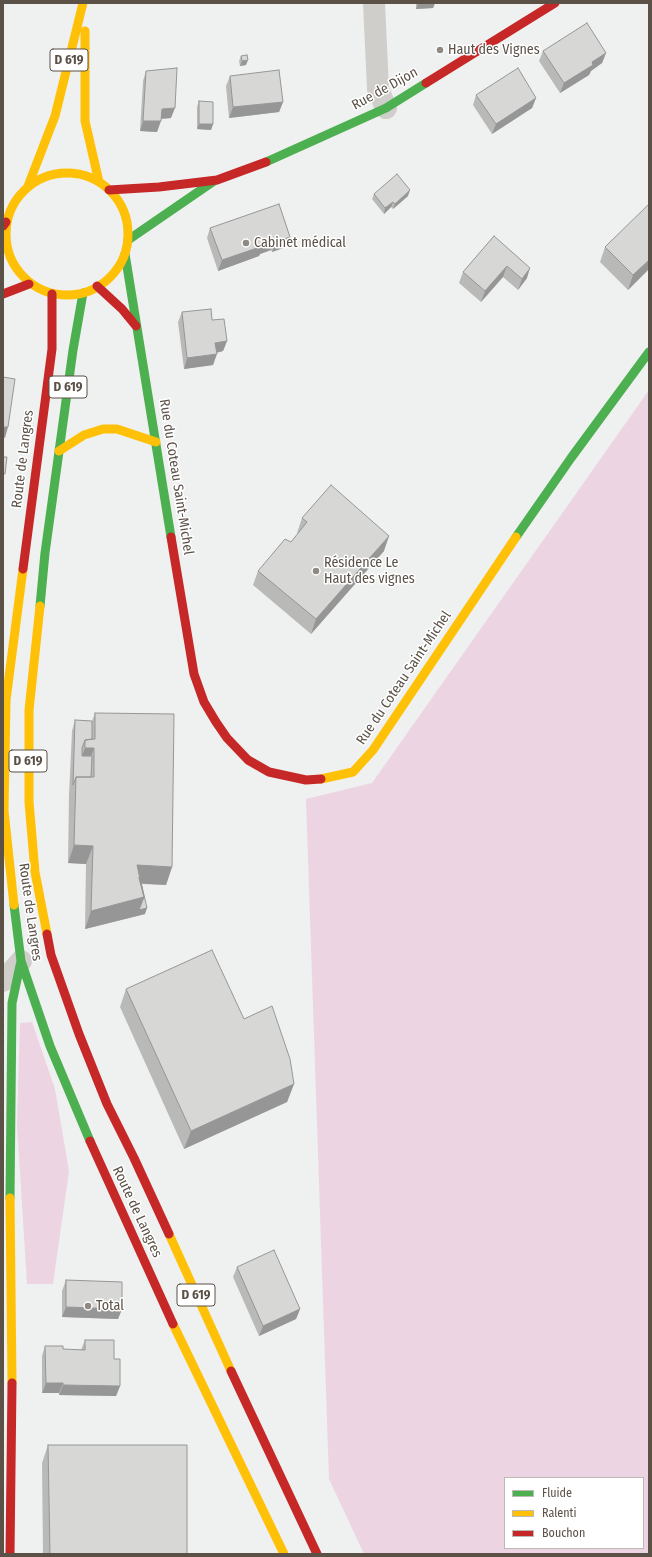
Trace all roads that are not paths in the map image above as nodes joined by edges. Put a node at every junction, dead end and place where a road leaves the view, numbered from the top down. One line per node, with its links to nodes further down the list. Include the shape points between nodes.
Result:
1 (84, 3): 6 (main road, via 85,120); 7 (main road, D 619, via 55,116)
2 (374, 3): 4 (street, via 378,89)
3 (556, 3): 4 (main road, Rue de Dijon)
4 (386, 108): 5 (main road, Rue de Dijon, via 265,162)
5 (217, 180): 8 (main road, Rue de Dijon); 10 (main road, Rue de Dijon)
6 (99, 182): 7 (main road, via 75,172 56,173 39,178); 8 (main road)
7 (28, 186): 9 (main road, via 12,204)
8 (109, 190): 10 (main road, via 118,198 124,211 128,225)
9 (4, 224): 12 (main road, via 5,241 11,260)
10 (128, 240): 11 (main road)
11 (125, 254): 13 (main road, via 117,269 106,281); 17 (main road, Rue du Coteau Saint-Michel)
12 (29, 284): 15 (main road); 16 (main road)
13 (97, 286): 14 (main road); 17 (main road, Rue du Coteau Saint-Michel)
14 (83, 293): 16 (main road); 20 (main road, Route de Langres / D 619)
15 (3, 294)
16 (52, 294): 21 (main road, Route de Langres / D 619, via 52,349 6,700 4,811)
17 (136, 326): 19 (main road, Rue du Coteau Saint-Michel)
18 (649, 352): 19 (main road, Rue du Coteau Saint-Michel, via 571,458 373,750 353,772 324,779 306,780 269,772 248,760 227,738 204,702 194,674)
19 (156, 442): 20 (main road, via 117,429 103,429 84,435)
20 (59, 451): 25 (main road, Route de Langres / D 619, via 28,710 28,802 35,872 51,955 78,1034 107,1104)
21 (21, 961): 22 (street); 23 (main road, via 12,1003); 24 (main road, Route de Langres / D 619, via 50,1046 107,1180 202,1388)
22 (3, 982)
23 (10, 1554)
24 (284, 1554)
25 (317, 1554)

